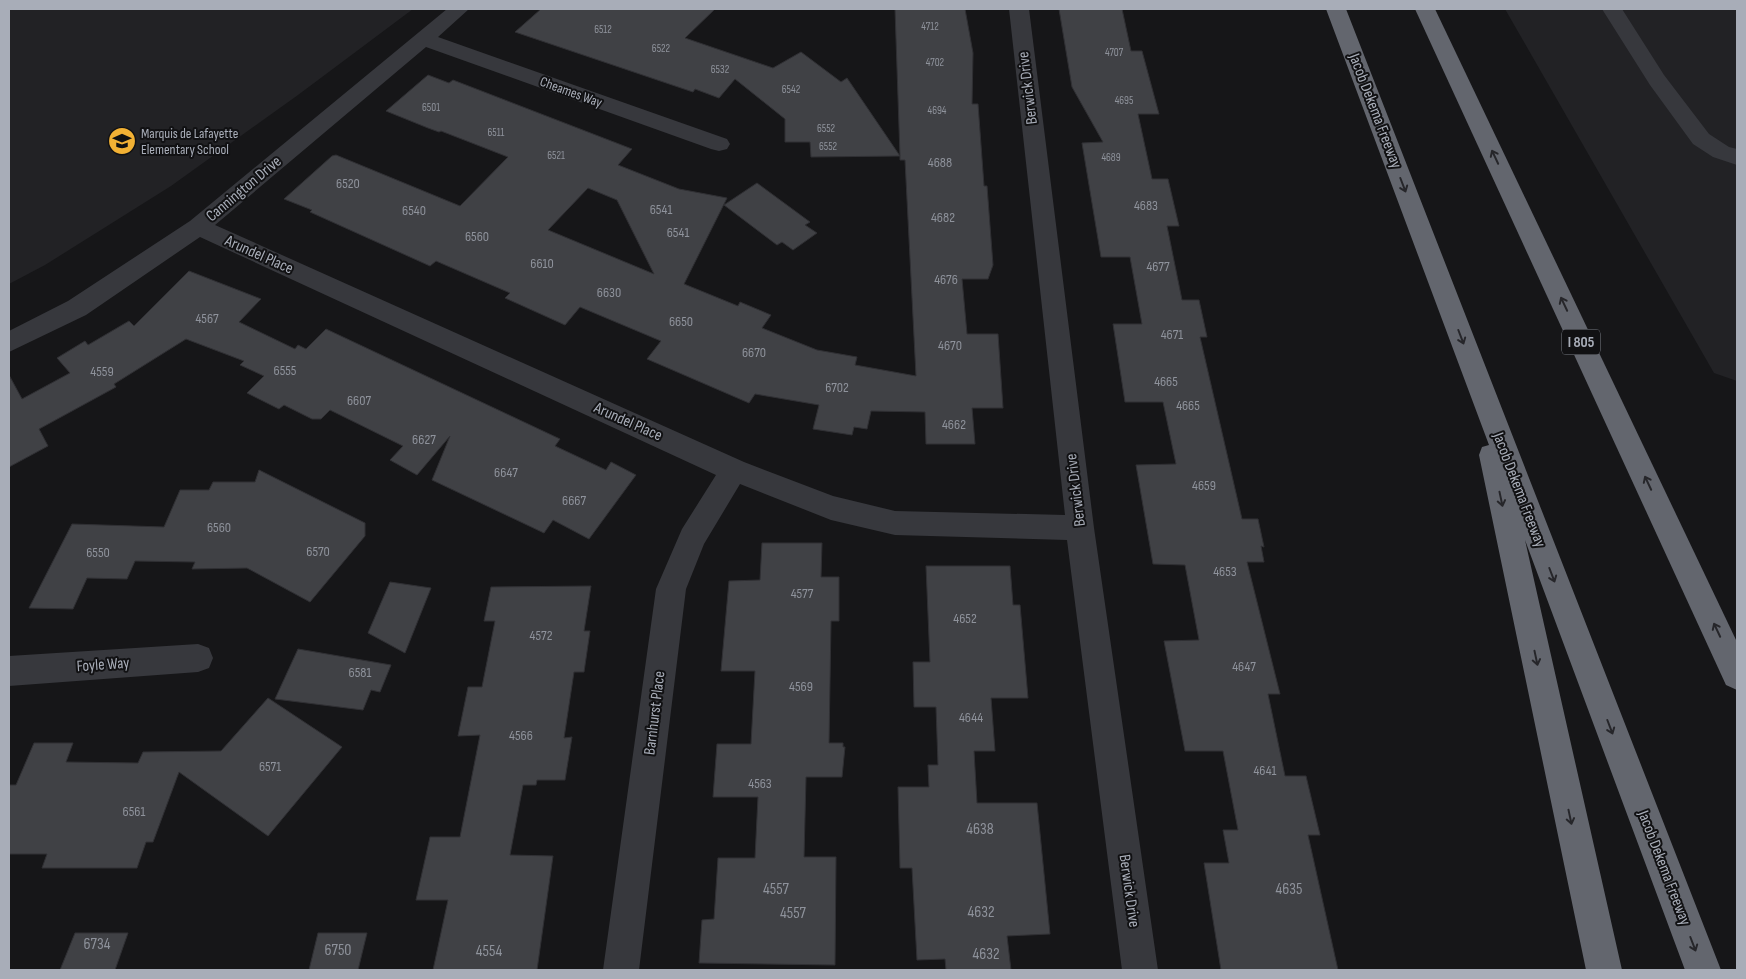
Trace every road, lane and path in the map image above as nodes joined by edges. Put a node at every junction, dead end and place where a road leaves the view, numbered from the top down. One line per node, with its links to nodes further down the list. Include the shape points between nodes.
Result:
1 (459, 9): 6 (street, Cannington Drive)
2 (1019, 9): 14 (street, Berwick Drive)
3 (1336, 9): 12 (highway, Jacob Dekema Freeway, one-way to 12)
4 (1425, 9): 17 (highway, I 805, one-way to 4)
5 (1612, 9): 8 (street, via 1657,80 1701,140)
6 (424, 39): 7 (street, Cheames Way); 10 (street, Cannington Drive)
7 (719, 144)
8 (1729, 154): 9 (street)
9 (1737, 179)
10 (198, 227): 11 (street, Cannington Drive, via 77,308); 13 (street, Arundel Place)
11 (9, 342)
12 (1472, 366): 20 (highway, one-way to 20); 21 (highway, Jacob Dekema Freeway, one-way to 21)
13 (734, 470): 14 (street, Arundel Place, via 831,508 895,523); 18 (street, Barnhurst Place, via 692,538 671,589)
14 (1080, 528): 19 (street, Berwick Drive)
15 (198, 658): 16 (street, Foyle Way)
16 (9, 671)
17 (1737, 675)
18 (621, 970)
19 (1140, 970)
20 (1604, 970)
21 (1703, 970)

